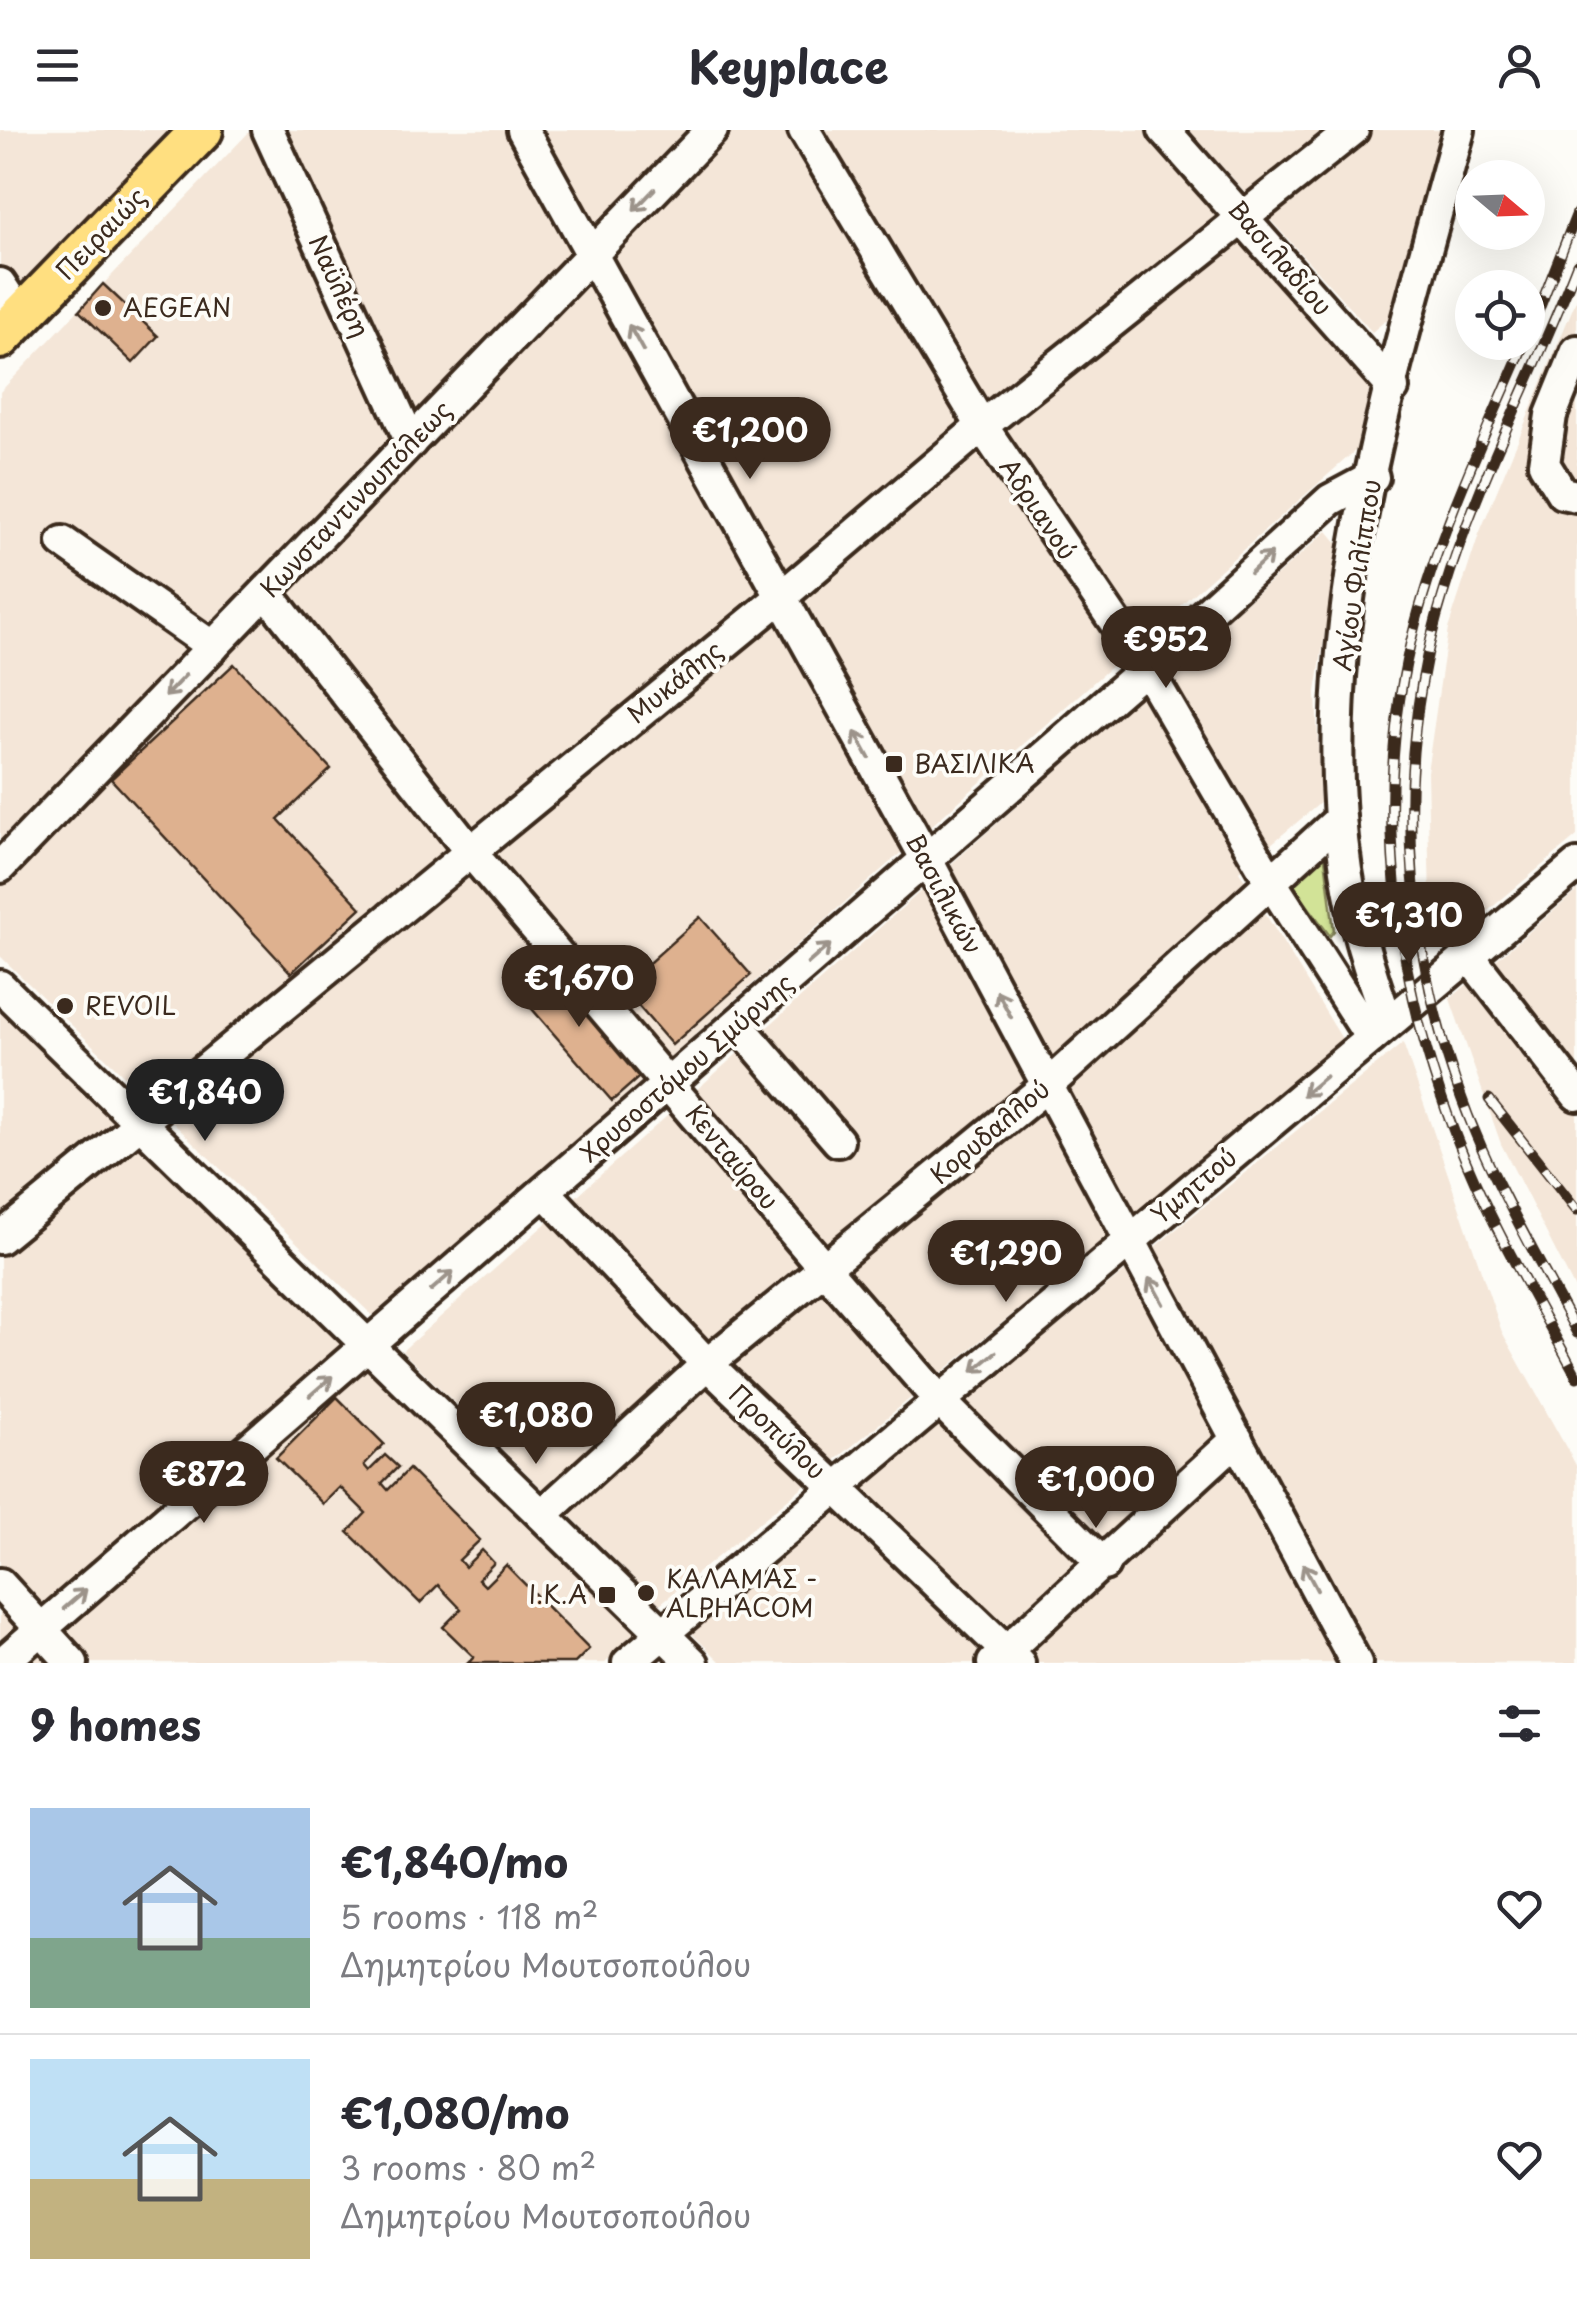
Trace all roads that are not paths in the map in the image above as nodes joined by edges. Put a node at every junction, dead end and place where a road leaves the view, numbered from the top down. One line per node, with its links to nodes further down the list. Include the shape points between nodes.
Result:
1 (202, 130): 11 (main road, Πειραιώς)
2 (268, 130): 15 (street, Ναϋλέρη)
3 (523, 130): 10 (street, Βασιλικών)
4 (712, 130): 10 (street, Κωνσταντινουπόλεως, one-way to 10)
5 (804, 130): 14 (street, Αδριανού)
6 (1164, 130): 9 (street, Βασιλαδίου)
7 (1353, 130): 9 (street, Μυκάλης)
8 (1460, 130): 13 (street, Αγίου Φιλίππου)
9 (1244, 216): 13 (street, Βασιλαδίου); 14 (street, Μυκάλης)
10 (590, 256): 15 (street, Κωνσταντινουπόλεως); 20 (street, Βασιλικών, one-way to 10)
11 (7, 313)
12 (1577, 351): 17 (street, via 1551,415 1544,464 1562,493)
13 (1393, 388): 16 (street, Αγίου Φιλίππου)
14 (982, 426): 20 (street, Μυκάλης); 22 (street, Αδριανού)
15 (411, 442): 19 (street, Κωνσταντινουπόλεως)
16 (1372, 477): 22 (street, Χρυσοστόμου Σμύρνης, one-way to 16, via 1330,500); 23 (street, Αγίου Φιλίππου, via 1344,644)
17 (1577, 496)
18 (63, 542): 21 (street)
19 (266, 592): 21 (street, Κωνσταντινουπόλεως); 24 (street, Κενταύρου)
20 (780, 598): 24 (street, Μυκάλης); 25 (street, Βασιλικών, one-way to 20)
21 (213, 647): 27 (street, Κωνσταντινουπόλεως, one-way to 27)
22 (1146, 668): 25 (street, Χρυσοστόμου Σμύρνης); 28 (street, Αδριανού)
23 (1340, 819): 28 (street, Κορυδαλλού); 32 (street, Αγίου Φιλίππου)
24 (469, 850): 33 (street, Κενταύρου); 36 (street, Μυκάλης)
25 (927, 860): 31 (street, Χρυσοστόμου Σμύρνης, one-way to 25); 34 (street, Βασιλικών, one-way to 25)
26 (1577, 865): 29 (street, Υμηττού)
27 (0, 867)
28 (1271, 882): 32 (street, Αδριανού); 34 (street, Κορυδαλλού)
29 (1469, 956): 32 (street, Υμηττού); 35 (street)
30 (0, 986): 36 (street)
31 (738, 1024): 33 (street, Χρυσοστόμου Σμύρνης); 37 (street)
32 (1380, 1030): 40 (street, Υμηττού, one-way to 40)
33 (670, 1083): 38 (street, Χρυσοστόμου Σμύρνης); 41 (street, Κενταύρου)
34 (1048, 1085): 40 (street, Βασιλικών); 41 (street, Κορυδαλλού)
35 (1577, 1095)
36 (140, 1123): 39 (street, Μυκάλης); 42 (street)
37 (838, 1141)
38 (545, 1192): 42 (street, Χρυσοστόμου Σμύρνης, one-way to 38); 43 (street, Προπύλου)
39 (0, 1238)
40 (1129, 1241): 44 (street, Υμηττού, one-way to 44); 45 (street, Βασιλικών, one-way to 40)
41 (825, 1269): 43 (street, Κορυδαλλού); 44 (street, Κενταύρου)
42 (368, 1345): 47 (street); 50 (street, Χρυσοστόμου Σμύρνης, one-way to 42)
43 (707, 1364): 46 (street, Προπύλου); 47 (street, Κορυδαλλού)
44 (939, 1400): 46 (street, Υμηττού); 48 (street, Κενταύρου)
45 (1237, 1439): 48 (street); 57 (street, Βασιλικών, one-way to 45)
46 (834, 1488): 51 (street, Υμηττού); 52 (street, Προπύλου)
47 (542, 1514): 51 (street)
48 (1104, 1564): 52 (street)
49 (0, 1584): 50 (street)
50 (40, 1629): 53 (street, Χρυσοστόμου Σμύρνης); 54 (street)
51 (662, 1632): 55 (street, Υμηττού); 56 (street)
52 (1006, 1659)
53 (2, 1663)
54 (72, 1663)
55 (628, 1663)
56 (694, 1663)
57 (1356, 1663)

